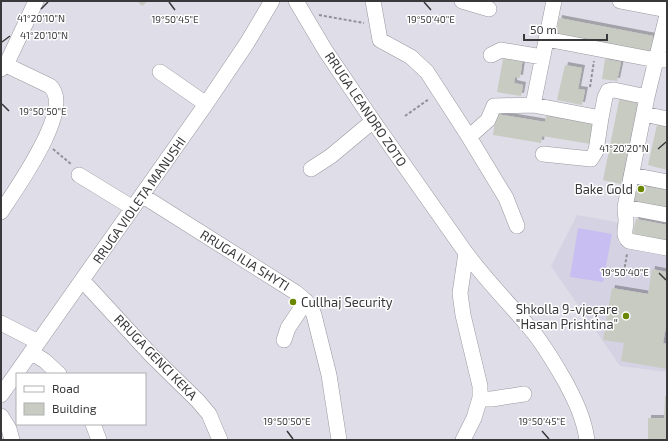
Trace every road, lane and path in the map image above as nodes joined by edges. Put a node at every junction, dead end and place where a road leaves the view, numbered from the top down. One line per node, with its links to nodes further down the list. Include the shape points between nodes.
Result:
1 (36, 1): 17 (street)
2 (272, 1): 22 (street, RRUGA VIOLETA MANUSHI)
3 (373, 1): 11 (street)
4 (462, 1): 8 (street)
5 (554, 1): 12 (street)
6 (620, 1): 9 (street)
7 (300, 7): 11 (path); 28 (street, RRUGA LEANDRO ZOTO, via 325,50)
8 (489, 9)
9 (667, 10)
10 (667, 15): 16 (street)
11 (377, 25): 20 (street, via 380,40 419,63)
12 (546, 39): 13 (street); 15 (street)
13 (596, 48): 16 (street); 19 (path)
14 (491, 54): 15 (street, via 501,50)
15 (542, 57): 23 (street)
16 (661, 60): 21 (street)
17 (4, 67): 30 (street, via 54,90 57,106)
18 (160, 72): 22 (street)
19 (590, 87)
20 (440, 92): 25 (path); 29 (street)
21 (647, 97): 24 (street); 26 (street, via 608,91)
22 (206, 104): 36 (street, RRUGA VIOLETA MANUSHI)
23 (533, 105): 26 (street); 29 (street, via 494,106 488,120)
24 (644, 114): 27 (street); 34 (street)
25 (405, 116)
26 (601, 118): 31 (street, via 596,151 591,160)
27 (667, 119)
28 (373, 121): 32 (street); 44 (street, RRUGA LEANDRO ZOTO)
29 (469, 137): 41 (street, via 506,198)
30 (44, 142): 33 (path, via 76,168); 39 (street)
31 (544, 154)
32 (311, 169)
33 (79, 175): 37 (street)
34 (632, 175): 35 (street); 38 (street)
35 (667, 182)
36 (142, 196): 37 (street, RRUGA VIOLETA MANUSHI); 47 (street, RRUGA ILIA SHYTI)
37 (133, 208): 46 (street, RRUGA VIOLETA MANUSHI)
38 (625, 208): 40 (street); 42 (street, via 624,232)
39 (1, 212)
40 (667, 215)
41 (517, 226)
42 (629, 240): 43 (street); 45 (path)
43 (667, 248)
44 (466, 253): 56 (street, via 460,293 480,386); 64 (street, RRUGA LEANDRO ZOTO, via 550,355 576,402)
45 (623, 277)
46 (82, 280): 50 (street, RRUGA VIOLETA MANUSHI); 61 (street, RRUGA GENCI KEKA, via 152,356 202,405 209,414)
47 (306, 301): 49 (street, via 288,328); 62 (street, RRUGA ILIA SHYTI, via 312,311 329,375)
48 (1, 322): 50 (street)
49 (284, 340)
50 (34, 347): 51 (street, RRUGA VIOLETA MANUSHI); 53 (street)
51 (16, 373)
52 (16, 373): 55 (street, RRUGA VIOLETA MANUSHI)
53 (58, 373)
54 (524, 394): 56 (street)
55 (1, 395)
56 (480, 398): 63 (street)
57 (1, 416): 59 (street)
58 (93, 425): 60 (street)
59 (12, 440)
60 (99, 440)
61 (220, 440)
62 (339, 440)
63 (463, 440)
64 (587, 440)

